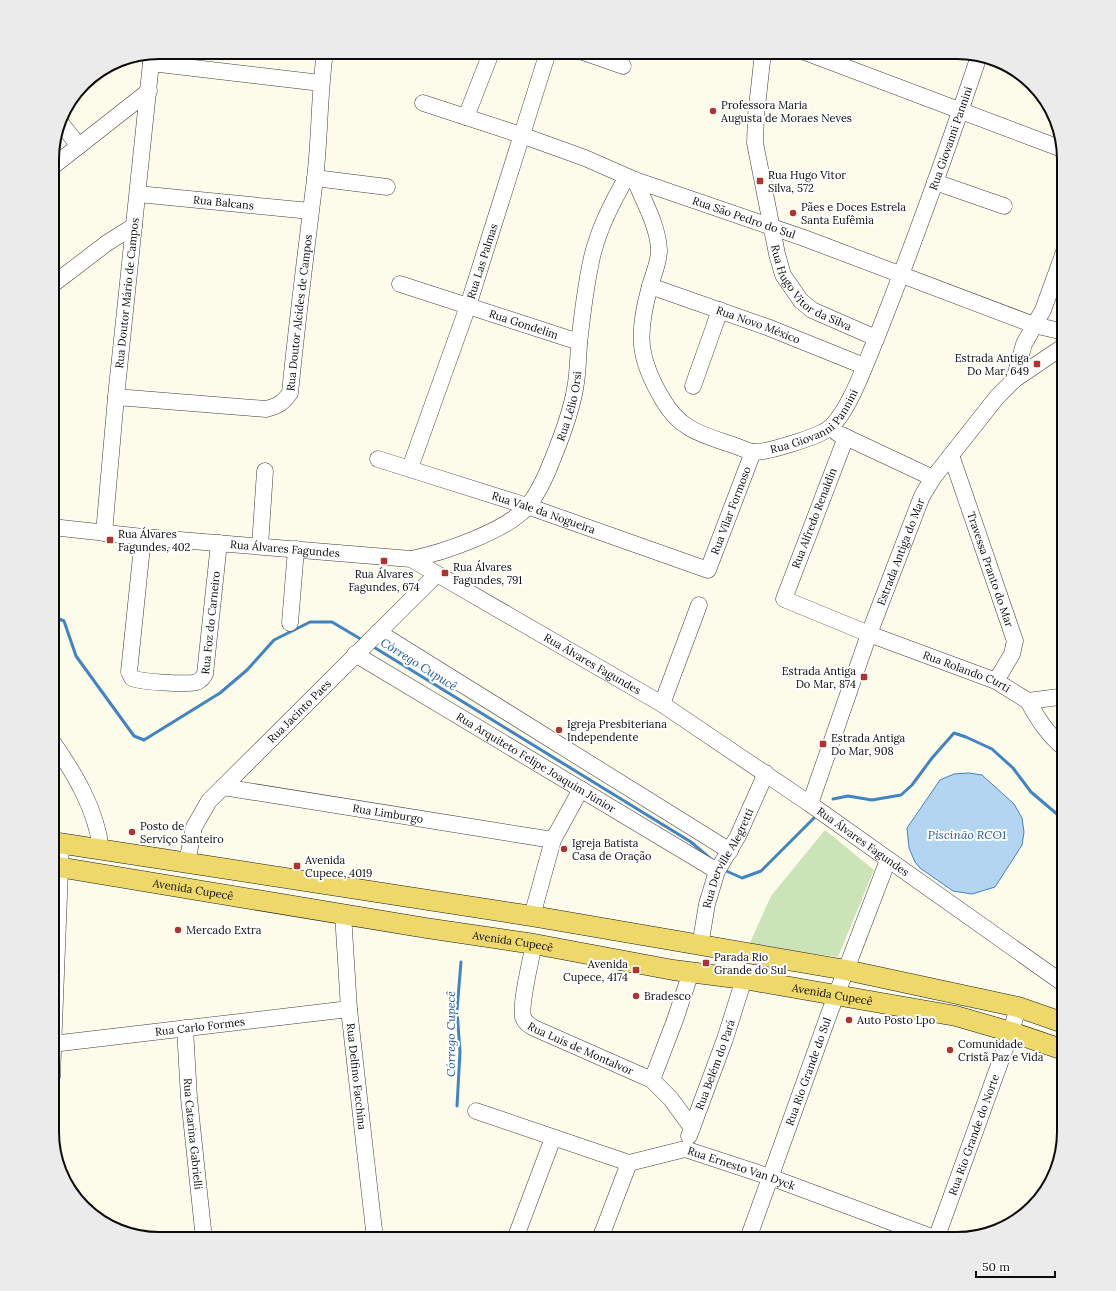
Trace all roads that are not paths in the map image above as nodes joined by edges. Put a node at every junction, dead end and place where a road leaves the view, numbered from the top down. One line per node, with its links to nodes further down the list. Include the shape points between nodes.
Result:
1 (159, 59): 11 (street)
2 (324, 59): 11 (street, Rua Doutor Alcides de Campos)
3 (489, 59): 15 (street)
4 (546, 59): 17 (street, Rua Las Palmas)
5 (604, 59): 10 (street)
6 (763, 59): 29 (street, Rua Hugo Vitor da Silva, via 755,143)
7 (824, 59): 14 (street)
8 (152, 60): 12 (street, Rua Doutor Mário de Campos)
9 (977, 61): 14 (street, Rua Giovanni Pannini)
10 (623, 66)
11 (321, 83): 21 (street, Rua Doutor Alcides de Campos)
12 (148, 91): 18 (street); 25 (street, Rua Doutor Mário de Campos)
13 (423, 103): 15 (street, Rua São Pedro do Sul)
14 (961, 110): 19 (street); 23 (street, Rua Giovanni Pannini)
15 (466, 117): 17 (street, Rua São Pedro do Sul)
16 (64, 127): 18 (street)
17 (521, 135): 22 (street, Rua São Pedro do Sul, via 584,158); 35 (street, Rua Las Palmas)
18 (79, 146): 20 (street)
19 (1056, 146)
20 (59, 162)
21 (315, 178): 24 (street); 27 (street, Rua Doutor Alcides de Campos)
22 (631, 179): 29 (street, Rua São Pedro do Sul); 34 (street, Rua Giovanni Pannini, via 658,240 657,263); 40 (street, Rua Lélio Orsi, via 605,216 592,258)
23 (935, 182): 26 (street); 31 (street, Rua Giovanni Pannini)
24 (387, 187)
25 (138, 194): 27 (street, Rua Balcans); 28 (street, Rua Doutor Mário de Campos)
26 (1004, 206)
27 (310, 211): 45 (street, Rua Doutor Alcides de Campos, via 290,393 284,402 266,409)
28 (134, 226): 32 (street); 45 (street, Rua Doutor Mário de Campos)
29 (773, 228): 31 (street, Rua São Pedro do Sul); 39 (street, Rua Hugo Vitor da Silva, via 783,275 801,301 812,310)
30 (1057, 271): 37 (street, via 1043,310)
31 (902, 275): 37 (street, Rua São Pedro do Sul); 39 (street, Rua Giovanni Pannini)
32 (59, 280)
33 (400, 284): 35 (street, Rua Gondelim)
34 (650, 286): 36 (street, Rua Novo México); 48 (street, Rua Giovanni Pannini, via 641,322 640,341 652,380 663,400 673,416 685,426)
35 (468, 306): 40 (street, Rua Gondelim); 51 (street, Rua Las Palmas)
36 (720, 310): 42 (street, Rua Novo México); 44 (street)
37 (1034, 325): 38 (street, Rua São Pedro do Sul); 43 (street, via 1024,344)
38 (1057, 330)
39 (876, 338): 42 (street, Rua Giovanni Pannini)
40 (579, 342): 54 (street, Rua Lélio Orsi, via 575,389 567,420 547,474)
41 (1057, 351): 43 (street, Estrada Antiga do Mar)
42 (864, 366): 46 (street, Rua Giovanni Pannini, via 846,406)
43 (1014, 380): 49 (street, Estrada Antiga do Mar)
44 (693, 386)
45 (116, 397): 56 (street, Rua Doutor Mário de Campos)
46 (828, 429): 47 (street); 48 (street, Rua Giovanni Pannini, via 791,443)
47 (846, 437): 53 (street); 67 (street, Rua Alfredo Renaldin, via 784,599)
48 (753, 452): 62 (street, Rua Vilar Formoso)
49 (951, 454): 53 (street, Estrada Antiga do Mar); 69 (street, Travessa Pranto do Mar, via 1015,641 1012,654)
50 (378, 459): 51 (street, Rua Vale da Nogueira)
51 (410, 468): 54 (street, Rua Vale da Nogueira)
52 (265, 471): 59 (street)
53 (933, 478): 67 (street, Estrada Antiga do Mar, via 915,512)
54 (527, 506): 61 (street, Rua Lélio Orsi, via 492,530 428,556); 62 (street, Rua Vale da Nogueira)
55 (59, 528): 56 (street, Rua Álvares Fagundes)
56 (104, 533): 57 (street, Rua Álvares Fagundes)
57 (143, 537): 58 (street, Rua Álvares Fagundes); 58 (street, Rua Foz do Carneiro, via 130,672 132,678 141,681 194,683 206,674)
58 (219, 543): 59 (street, Rua Álvares Fagundes)
59 (260, 546): 60 (street, Rua Álvares Fagundes)
60 (296, 549): 61 (street, Rua Álvares Fagundes); 65 (street)
61 (411, 559): 63 (street, Rua Álvares Fagundes)
62 (708, 570)
63 (437, 574): 66 (street, Rua Jacinto Paes); 72 (street, Rua Álvares Fagundes)
64 (699, 605): 72 (street)
65 (290, 623)
66 (376, 634): 68 (street, Rua Jacinto Paes); 82 (street)
67 (870, 634): 69 (street, Rua Rolando Curti); 78 (street, Estrada Antiga do Mar)
68 (357, 652): 76 (street, Rua Jacinto Paes); 77 (street, Rua Arquiteto Felipe Joaquim Júnior)
69 (996, 682): 71 (street, Rua Rolando Curti)
70 (1057, 697): 71 (street)
71 (1028, 701): 73 (street, via 1037,719)
72 (662, 704): 75 (street, Rua Álvares Fagundes)
73 (1057, 741)
74 (59, 751): 81 (street, via 91,807)
75 (766, 774): 78 (street, Rua Álvares Fagundes); 82 (street, Rua Derville Alegretti)
76 (223, 787): 79 (street, Rua Limburgo); 84 (street, Rua Jacinto Paes, via 208,801 194,827)
77 (581, 789): 79 (street); 86 (street, Rua Arquiteto Felipe Joaquim Júnior)
78 (810, 804): 83 (street, Rua Álvares Fagundes)
79 (553, 840): 88 (street)
80 (59, 843): 81 (main road)
81 (101, 849): 84 (main road)
82 (729, 852): 86 (street, Rua Derville Alegretti)
83 (888, 860): 91 (street, Rua Rio Grande do Sul); 94 (street, Rua Álvares Fagundes)
84 (187, 862): 88 (main road)
85 (59, 867): 87 (main road, Avenida Cupecê)
86 (718, 870): 90 (street, Rua Derville Alegretti, via 707,904)
87 (343, 914): 89 (main road, Avenida Cupecê); 97 (street, Rua Delfino Facchina)
88 (532, 916): 90 (main road)
89 (534, 944): 92 (main road, Avenida Cupecê); 103 (street, Rua Luís de Montalvor, via 524,1001 523,1015 526,1023)
90 (700, 946): 91 (main road)
91 (846, 970): 95 (street, Rua Rio Grande do Sul); 96 (main road)
92 (691, 972): 93 (main road, Avenida Cupecê); 103 (street)
93 (744, 979): 95 (main road, Avenida Cupecê); 105 (street, Rua Belém do Pará)
94 (1057, 979)
95 (836, 996): 100 (main road, Avenida Cupecê, via 956,1016); 109 (street, Rua Rio Grande do Sul)
96 (1018, 1007): 98 (main road); 100 (street, Rua Rio Grande do Norte)
97 (349, 1009): 99 (street, Rua Carlo Formes); 111 (street, Rua Delfino Facchina)
98 (1057, 1021)
99 (185, 1028): 101 (street, Rua Carlo Formes); 110 (street, Rua Catarina Gabrielli)
100 (1011, 1032): 102 (main road, Avenida Cupecê); 116 (street, Rua Rio Grande do Norte)
101 (59, 1043)
102 (1057, 1048)
103 (652, 1080): 105 (street, Rua Luís de Montalvor)
104 (476, 1111): 106 (street)
105 (692, 1128): 107 (street, Rua Belém do Pará)
106 (554, 1138): 108 (street); 112 (street)
107 (685, 1149): 108 (street, Rua Ernesto Van Dyck); 109 (street, Rua Ernesto Van Dyck)
108 (629, 1163): 113 (street)
109 (770, 1177): 114 (street, Rua Rio Grande do Sul); 115 (street, Rua Ernesto Van Dyck)
110 (203, 1232)
111 (374, 1232)
112 (518, 1232)
113 (603, 1232)
114 (750, 1232)
115 (917, 1232)
116 (939, 1232)

